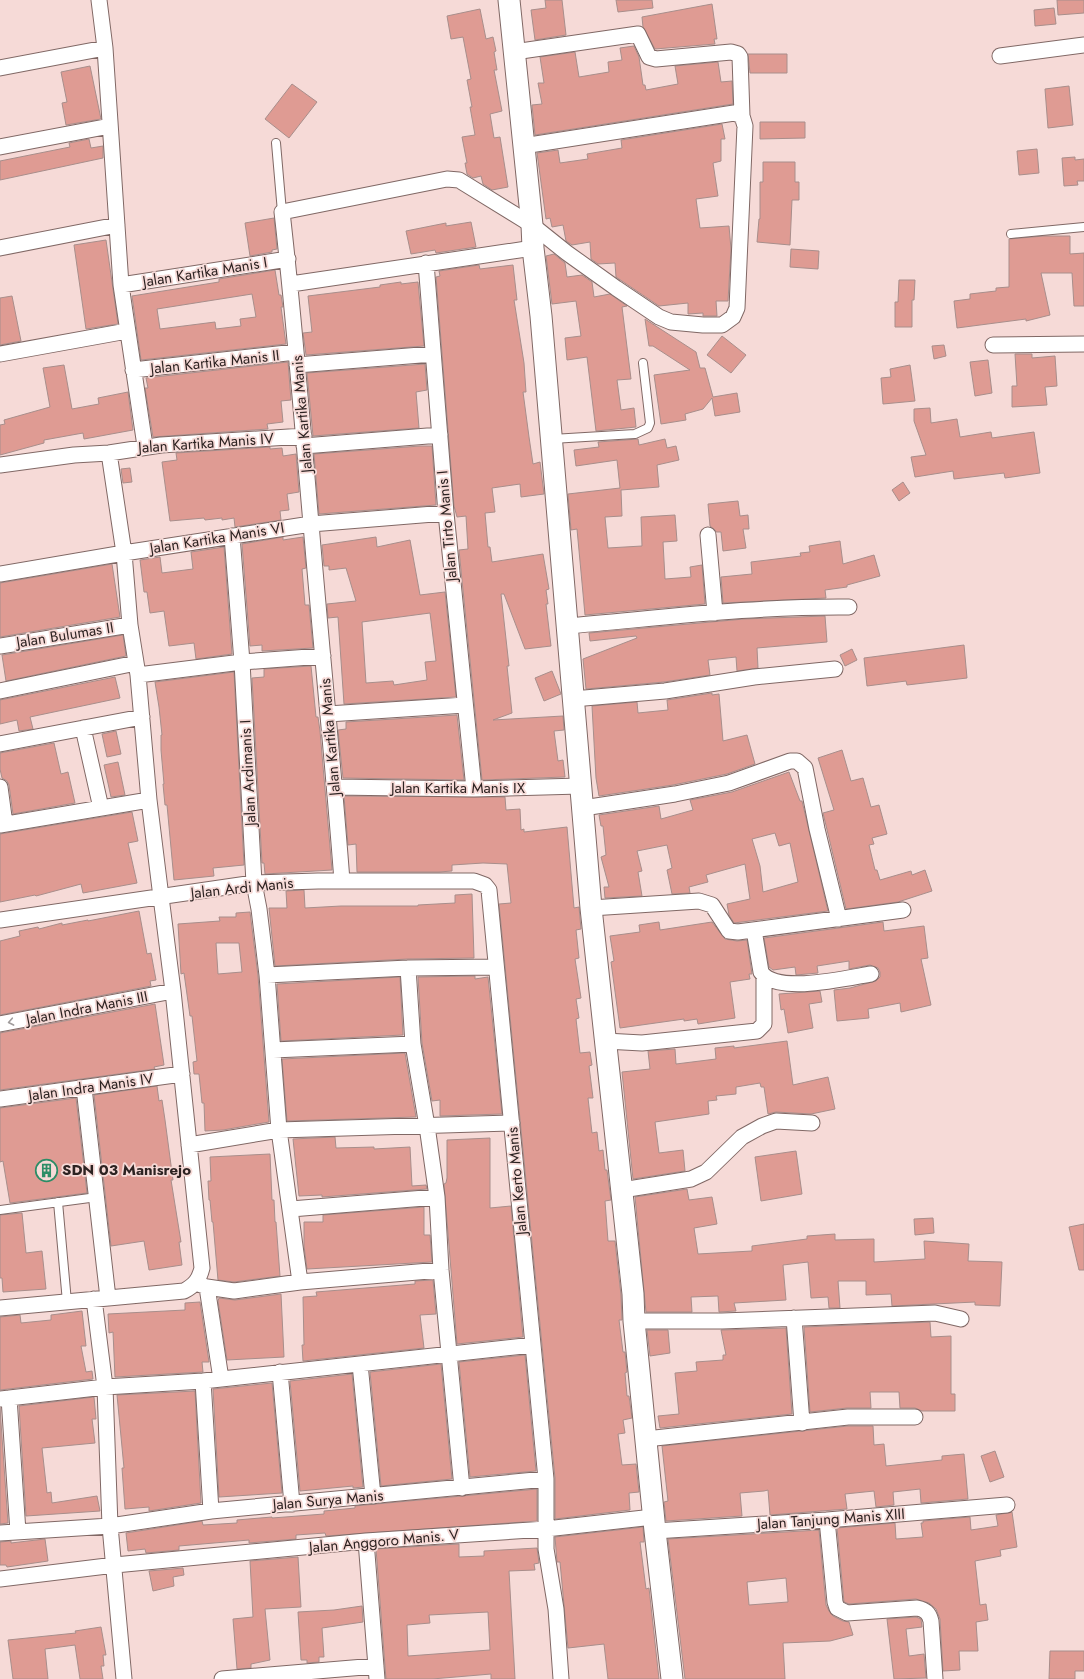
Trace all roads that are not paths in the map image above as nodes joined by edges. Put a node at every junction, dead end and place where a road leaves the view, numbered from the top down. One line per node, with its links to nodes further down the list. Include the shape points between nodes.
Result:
1 (99, 0): 4 (street)
2 (509, 0): 5 (main road)
3 (1084, 45): 6 (street)
4 (105, 48): 7 (street); 9 (street)
5 (514, 52): 8 (street, via 638,34 649,57 656,59 731,52 740,57); 11 (main road)
6 (1000, 56)
7 (0, 68)
8 (742, 116): 11 (street, via 734,113); 14 (street, via 745,126 737,308 728,322 722,325 703,325 671,322 659,317 567,253)
9 (110, 126): 12 (street); 15 (street)
10 (276, 143): 13 (lane)
11 (524, 146): 14 (main road)
12 (0, 147)
13 (282, 212): 14 (street, via 454,179); 20 (street, Jalan Kartika Manis)
14 (532, 225): 19 (main road)
15 (117, 226): 18 (street); 23 (street)
16 (1084, 227): 17 (lane)
17 (1011, 234)
18 (0, 248)
19 (532, 248): 21 (street); 33 (main road, via 541,316)
20 (288, 259): 22 (street, Jalan Kartika Manis); 23 (street, Jalan Kartika Manis I)
21 (426, 263): 22 (street); 28 (street, Jalan Tirto Manis I)
22 (291, 284): 29 (street, Jalan Kartika Manis)
23 (121, 285): 24 (street)
24 (127, 331): 27 (street); 31 (street)
25 (1084, 344): 26 (street)
26 (993, 345)
27 (0, 354)
28 (434, 354): 29 (street, Jalan Kartika Manis II); 32 (street, Jalan Tirto Manis I)
29 (297, 359): 31 (street, Jalan Kartika Manis II); 34 (street, Jalan Kartika Manis)
30 (643, 364): 33 (lane, via 650,423 648,428 635,434)
31 (133, 370): 35 (street)
32 (440, 435): 34 (street, Jalan Kartika Manis IV); 38 (street, Jalan Tirto Manis I)
33 (551, 439): 47 (main road)
34 (304, 441): 35 (street, Jalan Kartika Manis IV); 39 (street, Jalan Kartika Manis)
35 (145, 446): 36 (street, Jalan Kartika Manis IV)
36 (109, 453): 37 (street, Jalan Kartika Manis IV); 42 (street)
37 (0, 465)
38 (446, 513): 39 (street, Jalan Kartika Manis VI); 55 (street, Jalan Tirto Manis I)
39 (311, 524): 41 (street, Jalan Kartika Manis VI); 49 (street, Jalan Kartika Manis)
40 (708, 535): 45 (street)
41 (232, 536): 42 (street, Jalan Kartika Manis VI); 50 (street, Jalan Ardimanis I)
42 (124, 552): 43 (street, Jalan Kartika Manis VI); 46 (street)
43 (0, 574)
44 (849, 607): 45 (street)
45 (714, 613): 47 (street)
46 (130, 625): 48 (street, Jalan Bulumas II); 51 (street)
47 (567, 626): 54 (main road)
48 (0, 646)
49 (323, 656): 50 (street); 56 (street, Jalan Kartika Manis)
50 (242, 662): 51 (street); 69 (street, Jalan Ardimanis I)
51 (137, 669): 53 (street); 57 (street)
52 (835, 669): 54 (street, via 754,677 665,691)
53 (0, 691)
54 (573, 699): 60 (main road)
55 (465, 706): 56 (street); 63 (street, Jalan Tirto Manis I)
56 (328, 714): 62 (street, Jalan Kartika Manis)
57 (142, 717): 58 (street); 64 (street)
58 (84, 728): 59 (street); 65 (street)
59 (0, 744)
60 (580, 786): 63 (street, Jalan Kartika Manis IX); 66 (main road)
61 (0, 787): 67 (street)
62 (335, 787): 63 (street, Jalan Kartika Manis IX); 68 (street, Jalan Kartika Manis)
63 (474, 789)
64 (149, 800): 65 (street); 71 (street)
65 (101, 808): 67 (street)
66 (583, 808): 72 (main road); 74 (street, via 729,783 790,761 797,761 806,773)
67 (3, 824)
68 (342, 881): 69 (street, Jalan Ardi Manis); 70 (street, Jalan Ardi Manis, via 474,881)
69 (254, 883): 71 (street, Jalan Ardi Manis); 80 (street, Jalan Ardimanis I)
70 (485, 885): 77 (street, Jalan Kerto Manis, via 490,890)
71 (161, 897): 75 (street, Jalan Ardi Manis); 82 (street)
72 (591, 908): 76 (street, via 699,901 712,905 730,931); 84 (main road)
73 (903, 910): 74 (street)
74 (839, 919): 76 (street)
75 (0, 920)
76 (754, 930): 81 (street, via 758,963)
77 (496, 967): 78 (street); 90 (street, Jalan Kerto Manis)
78 (408, 968): 80 (street); 85 (street)
79 (871, 974): 81 (street, via 813,983 786,983)
80 (267, 975): 86 (street, Jalan Ardimanis I)
81 (764, 977): 84 (street, via 764,1024 757,1031 642,1043)
82 (174, 991): 83 (street, Jalan Indra Manis III, one-way to 83); 87 (street)
83 (0, 1024)
84 (606, 1041): 95 (main road)
85 (413, 1044): 86 (street); 92 (street)
86 (273, 1050): 93 (street, Jalan Ardimanis I)
87 (182, 1074): 88 (street, Jalan Indra Manis IV); 94 (street)
88 (84, 1088): 89 (street, Jalan Indra Manis IV); 96 (street)
89 (0, 1099)
90 (512, 1123): 92 (street); 110 (street, Jalan Kerto Manis)
91 (812, 1123): 95 (street, via 776,1121 742,1137 706,1172 691,1179)
92 (427, 1126): 93 (street); 97 (street)
93 (279, 1130): 94 (street); 99 (street, Jalan Ardimanis I)
94 (189, 1145): 103 (street, via 202,1268 199,1279)
95 (622, 1190): 109 (main road)
96 (97, 1197): 98 (lane); 104 (street)
97 (436, 1197): 99 (street); 101 (street)
98 (58, 1202): 100 (lane); 105 (lane)
99 (291, 1209): 102 (street, Jalan Ardimanis I)
100 (0, 1210)
101 (441, 1270): 102 (street); 111 (street)
102 (300, 1282): 103 (street, via 234,1291)
103 (201, 1285): 104 (street, via 184,1290); 114 (street)
104 (101, 1299): 105 (street); 116 (street)
105 (67, 1302): 106 (street)
106 (0, 1308)
107 (794, 1318): 108 (street, via 935,1313); 109 (street); 119 (street)
108 (961, 1319)
109 (634, 1321): 120 (main road)
110 (533, 1346): 111 (street); 121 (street, Jalan Kerto Manis)
111 (449, 1353): 112 (street); 122 (street)
112 (360, 1364): 113 (street); 123 (street)
113 (280, 1372): 114 (street); 124 (street)
114 (221, 1379): 115 (street)
115 (203, 1381): 116 (street); 126 (street)
116 (105, 1387): 117 (street); 129 (street)
117 (5, 1399): 131 (street)
118 (915, 1417): 119 (street, via 848,1417)
119 (802, 1423): 120 (street)
120 (646, 1439): 128 (main road)
121 (546, 1479): 122 (street, Jalan Surya Manis); 130 (street, Jalan Kerto Manis)
122 (462, 1488): 123 (street, Jalan Surya Manis)
123 (373, 1496): 124 (street, Jalan Surya Manis)
124 (292, 1504): 126 (street, Jalan Surya Manis)
125 (1007, 1505): 127 (street, Jalan Tanjung Manis XIII)
126 (211, 1511): 129 (street, Jalan Surya Manis)
127 (827, 1520): 128 (street, Jalan Tanjung Manis XIII); 141 (street, via 837,1608 847,1613 924,1609 931,1622)
128 (654, 1524): 130 (street, Jalan Anggoro Manis. V); 140 (main road)
129 (110, 1526): 131 (street, Jalan Surya Manis); 134 (street)
130 (546, 1529): 133 (street, Jalan Anggoro Manis. V); 139 (street, Jalan Kerto Manis)
131 (18, 1532): 132 (street, Jalan Surya Manis)
132 (0, 1533)
133 (366, 1542): 134 (street, Jalan Anggoro Manis. V); 136 (street)
134 (114, 1565): 135 (street, Jalan Anggoro Manis. V); 137 (street)
135 (0, 1579)
136 (377, 1673): 138 (street)
137 (124, 1679)
138 (222, 1679)
139 (561, 1679)
140 (672, 1679)
141 (935, 1679)

